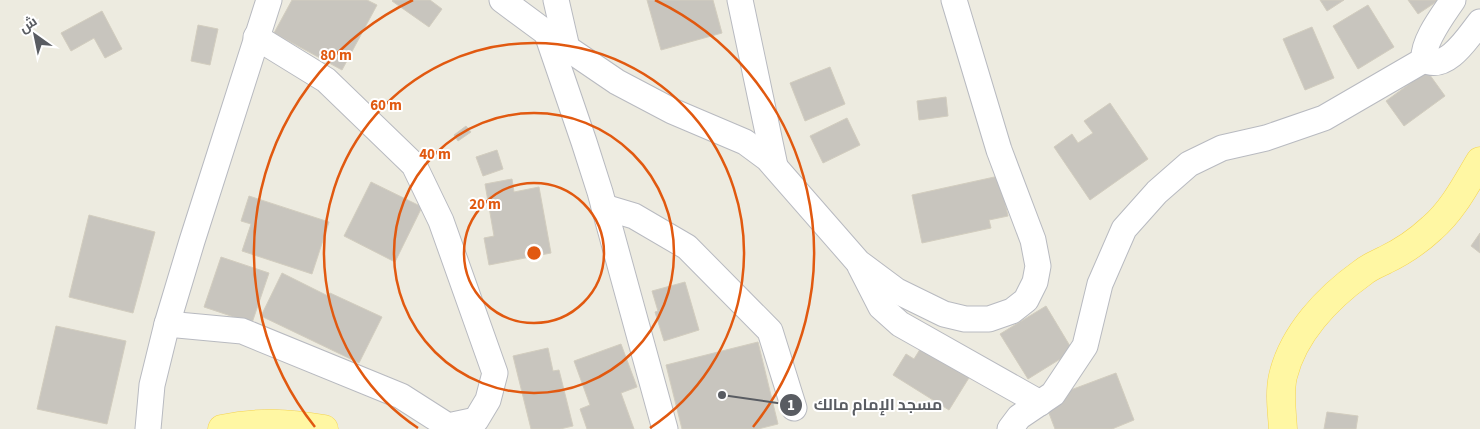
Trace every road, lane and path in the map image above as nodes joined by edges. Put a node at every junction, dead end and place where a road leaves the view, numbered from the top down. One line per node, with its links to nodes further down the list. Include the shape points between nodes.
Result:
1 (268, 0): 8 (street)
2 (502, 0): 9 (street)
3 (556, 0): 9 (street)
4 (740, 0): 12 (street)
5 (954, 0): 14 (street, via 999,150 1033,240 1038,266 1035,282 1026,300 1012,311 989,319 965,319 944,314 897,291)
6 (1453, 0): 10 (street, via 1429,39 1423,53)
7 (1480, 22): 10 (street, via 1453,54 1436,62)
8 (256, 36): 15 (street); 15 (street, via 326,80 414,165 441,221 495,373 488,400 476,420 448,426 401,396 242,332)
9 (557, 41): 12 (street, via 640,96 745,142); 13 (street)
10 (1424, 60): 16 (street, via 1324,118 1266,138 1222,148 1190,164 1157,192 1124,228 1100,284 1085,346 1053,394)
11 (1480, 161): 23 (main road, via 1457,200 1433,227 1387,260 1363,271 1308,324 1291,350 1283,378)
12 (775, 166): 14 (street)
13 (604, 207): 17 (street, via 634,216 687,247 770,332); 21 (street)
14 (858, 262): 16 (street, via 881,307 900,324)
15 (167, 324): 18 (street, via 152,385)
16 (1040, 403): 22 (street, via 1020,417)
17 (794, 408)
18 (148, 429)
19 (222, 429): 20 (main road, via 246,424 291,423)
20 (324, 429)
21 (665, 429)
22 (1010, 429)
23 (1283, 429)

